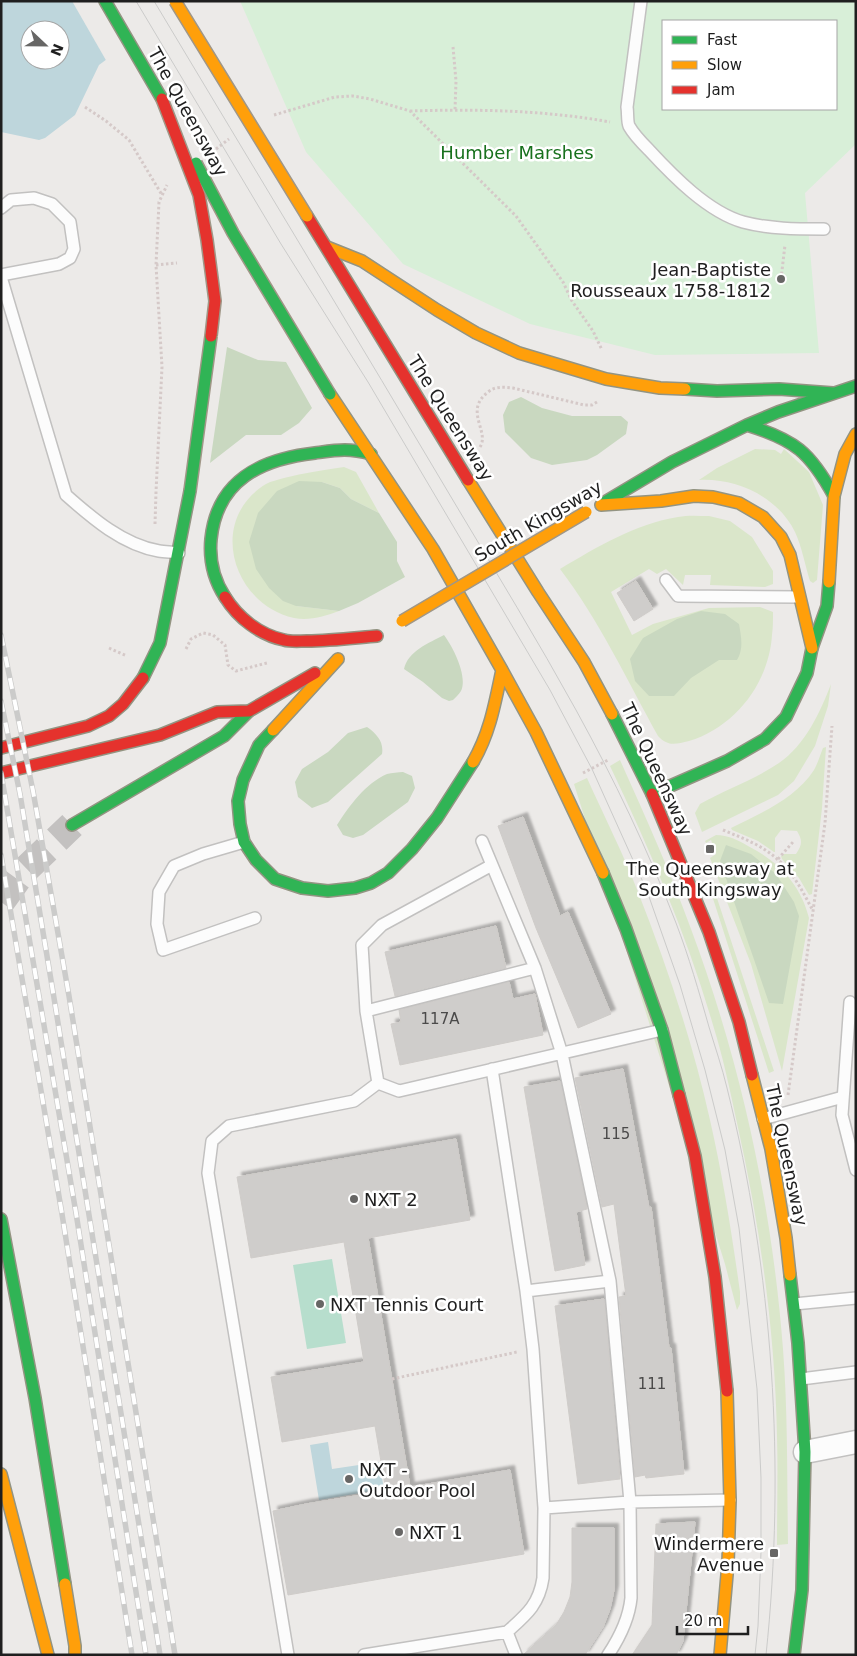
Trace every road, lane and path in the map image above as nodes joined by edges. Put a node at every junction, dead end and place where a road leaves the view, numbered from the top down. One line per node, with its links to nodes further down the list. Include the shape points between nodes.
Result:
1 (105, 1): 5 (main road, The Queensway)
2 (175, 1): 15 (main road, The Queensway, bridge)
3 (641, 1): 9 (lane, via 629,88)
4 (453, 47): 7 (path)
5 (162, 100): 28 (main road, The Queensway, bridge, via 233,233 330,394); 32 (main road, bridge, via 199,195 215,300 205,389)
6 (85, 107): 10 (path, via 129,140)
7 (455, 110): 8 (path); 9 (path, via 587,117)
8 (410, 111)
9 (628, 125): 13 (lane, via 663,166 723,214 743,222)
10 (162, 195)
11 (1, 208): 18 (lane, via 10,200 34,198 52,204 70,222 74,249 70,258 59,264)
12 (516, 216): 20 (path, via 563,282)
13 (786, 227): 14 (lane); 19 (path)
14 (824, 229)
15 (327, 247): 23 (main road, via 362,261 437,310 518,353 606,379 660,388); 49 (main road, The Queensway, via 584,662)
16 (177, 263): 17 (path)
17 (156, 265)
18 (1, 276): 31 (lane, via 66,495 93,519 131,542)
19 (781, 279)
20 (605, 356)
21 (162, 367): 31 (path, via 155,534)
22 (856, 386): 23 (main road, South Kingsway)
23 (833, 393): 25 (main road, South Kingsway)
24 (601, 399): 27 (path, via 592,405 584,405 513,388 492,389 482,397 477,410 484,437)
25 (747, 425): 29 (main road, via 797,445 820,470); 30 (main road, South Kingsway, via 672,462)
26 (856, 434): 29 (main road, via 845,454)
27 (480, 447)
28 (371, 454): 35 (main road, via 334,449 296,455 253,470 237,482 224,500 216,517 210,551 213,570 226,600 244,621 257,630 285,640 323,641); 42 (main road, The Queensway, via 433,549)
29 (834, 496): 37 (main road, via 827,606)
30 (601, 504): 34 (main road, via 699,496 723,497 738,502 773,524 781,535 795,569); 35 (main road, South Kingsway, bridge)
31 (158, 551): 32 (lane)
32 (178, 553): 45 (main road, via 160,643 139,685 123,704 109,716 88,726)
33 (666, 580): 34 (lane, via 678,596)
34 (799, 597): 37 (main road)
35 (389, 628): 39 (main road, South Kingsway)
36 (109, 648): 40 (path)
37 (812, 648): 49 (main road, via 807,673 793,705 765,739 727,761)
38 (184, 654): 41 (path, via 191,640 203,633 213,635 225,645 228,665 236,671)
39 (346, 655): 43 (main road, South Kingsway); 52 (main road, via 260,745 243,780 238,801)
40 (129, 657)
41 (269, 662)
42 (502, 670): 52 (main road, via 490,724 472,765 437,818 388,873 355,888 328,891 302,888 275,879); 62 (main road, The Queensway, via 596,856)
43 (249, 711): 47 (main road, via 218,712 160,736); 50 (main road, via 224,736)
44 (832, 726): 57 (path, via 825,823)
45 (1, 748)
46 (612, 758): 48 (path)
47 (1, 773)
48 (581, 774)
49 (652, 794): 68 (main road, The Queensway, via 709,932 739,1022)
50 (72, 825)
51 (723, 830): 55 (path, via 753,842)
52 (244, 842): 58 (lane, via 174,866 159,892 157,924 163,950)
53 (482, 842): 56 (lane)
54 (793, 842): 55 (path)
55 (778, 859): 57 (path, via 798,883)
56 (492, 865): 59 (lane); 61 (lane, via 382,926 362,945)
57 (812, 910): 66 (path)
58 (255, 918)
59 (535, 968): 61 (lane); 63 (lane)
60 (850, 1002): 67 (lane)
61 (366, 1011): 65 (lane)
62 (662, 1030): 63 (lane); 82 (main road, The Queensway, via 695,1156 715,1277 728,1402)
63 (562, 1054): 64 (lane); 71 (lane)
64 (492, 1069): 65 (lane, via 399,1091); 72 (lane)
65 (378, 1083): 88 (lane, via 354,1101 229,1126 212,1141 208,1173)
66 (787, 1096)
67 (843, 1097): 68 (lane); 69 (lane, via 842,1115)
68 (763, 1119): 74 (main road, The Queensway, via 786,1238)
69 (856, 1170)
70 (1, 1219): 87 (main road, via 35,1398)
71 (610, 1281): 72 (lane); 83 (lane)
72 (526, 1291): 75 (lane)
73 (856, 1298): 74 (lane)
74 (794, 1304): 78 (main road, The Queensway)
75 (533, 1349): 77 (path); 84 (lane)
76 (856, 1372): 78 (lane)
77 (392, 1378)
78 (800, 1379): 80 (main road, The Queensway)
79 (856, 1442): 80 (street)
80 (805, 1452): 93 (main road, The Queensway, via 802,1590)
81 (1, 1474): 86 (main road)
82 (730, 1500): 83 (lane); 92 (main road, The Queensway)
83 (630, 1502): 84 (lane); 91 (lane, via 630,1610)
84 (544, 1508): 85 (lane, via 541,1590 532,1609)
85 (506, 1632): 89 (lane); 90 (lane)
86 (48, 1655)
87 (75, 1655)
88 (288, 1655)
89 (364, 1655)
90 (516, 1655)
91 (608, 1655)
92 (720, 1655)
93 (794, 1655)

